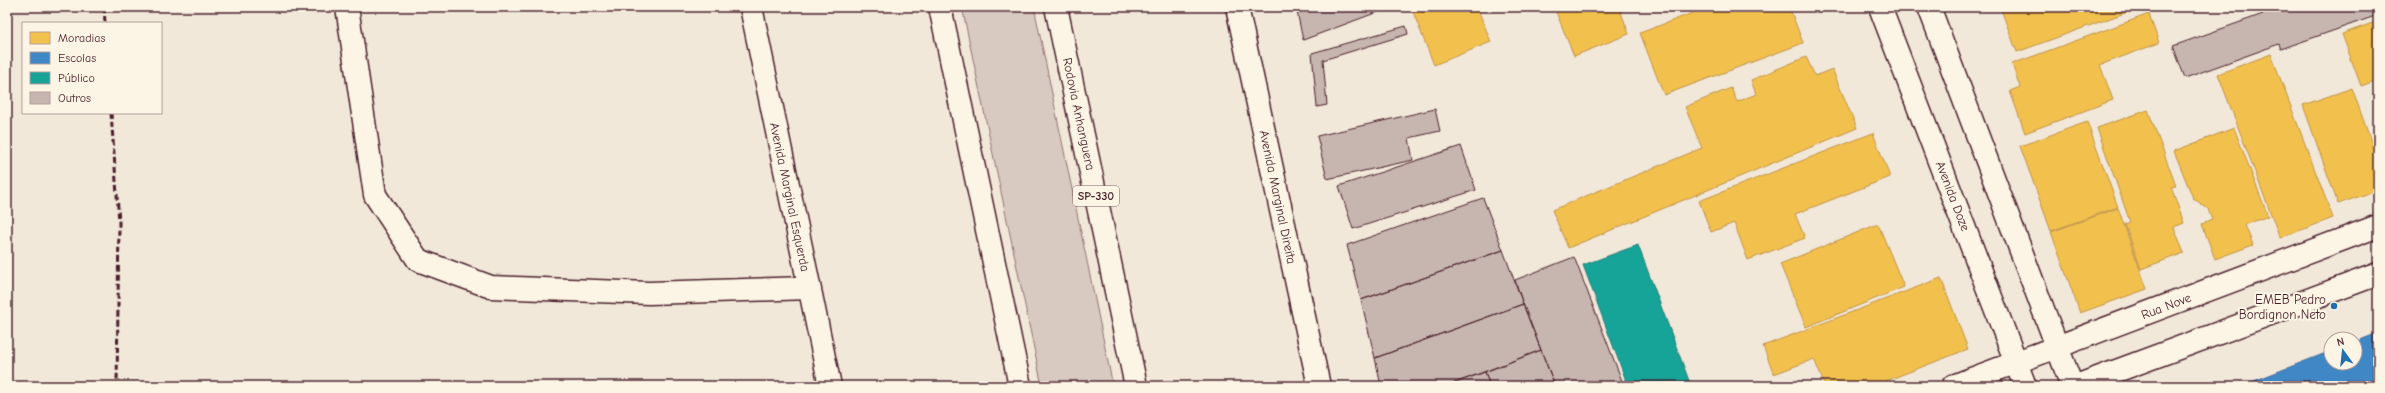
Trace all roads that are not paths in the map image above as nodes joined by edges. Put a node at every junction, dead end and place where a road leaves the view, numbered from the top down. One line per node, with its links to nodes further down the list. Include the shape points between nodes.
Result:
1 (348, 7): 10 (main road, via 375,195 418,260 491,287 649,293)
2 (751, 7): 10 (main road, Avenida Marginal Esquerda)
3 (940, 7): 14 (main road)
4 (1056, 7): 15 (main road, Rodovia Anhanguera / SP-330)
5 (1237, 7): 16 (main road, Avenida Marginal Direita)
6 (1880, 7): 12 (main road, Avenida Doze)
7 (1929, 7): 11 (main road)
8 (2378, 226): 11 (main road, Rua Nove)
9 (2378, 274): 20 (main road)
10 (809, 288): 13 (main road, Avenida Marginal Esquerda)
11 (2058, 346): 12 (main road, Rua Nove); 19 (main road)
12 (2016, 362): 17 (main road, Rua Nove); 18 (main road, Avenida Doze)
13 (830, 386)
14 (1020, 386)
15 (1136, 386)
16 (1319, 386)
17 (1953, 386)
18 (2025, 386)
19 (2072, 386)
20 (2076, 386)

